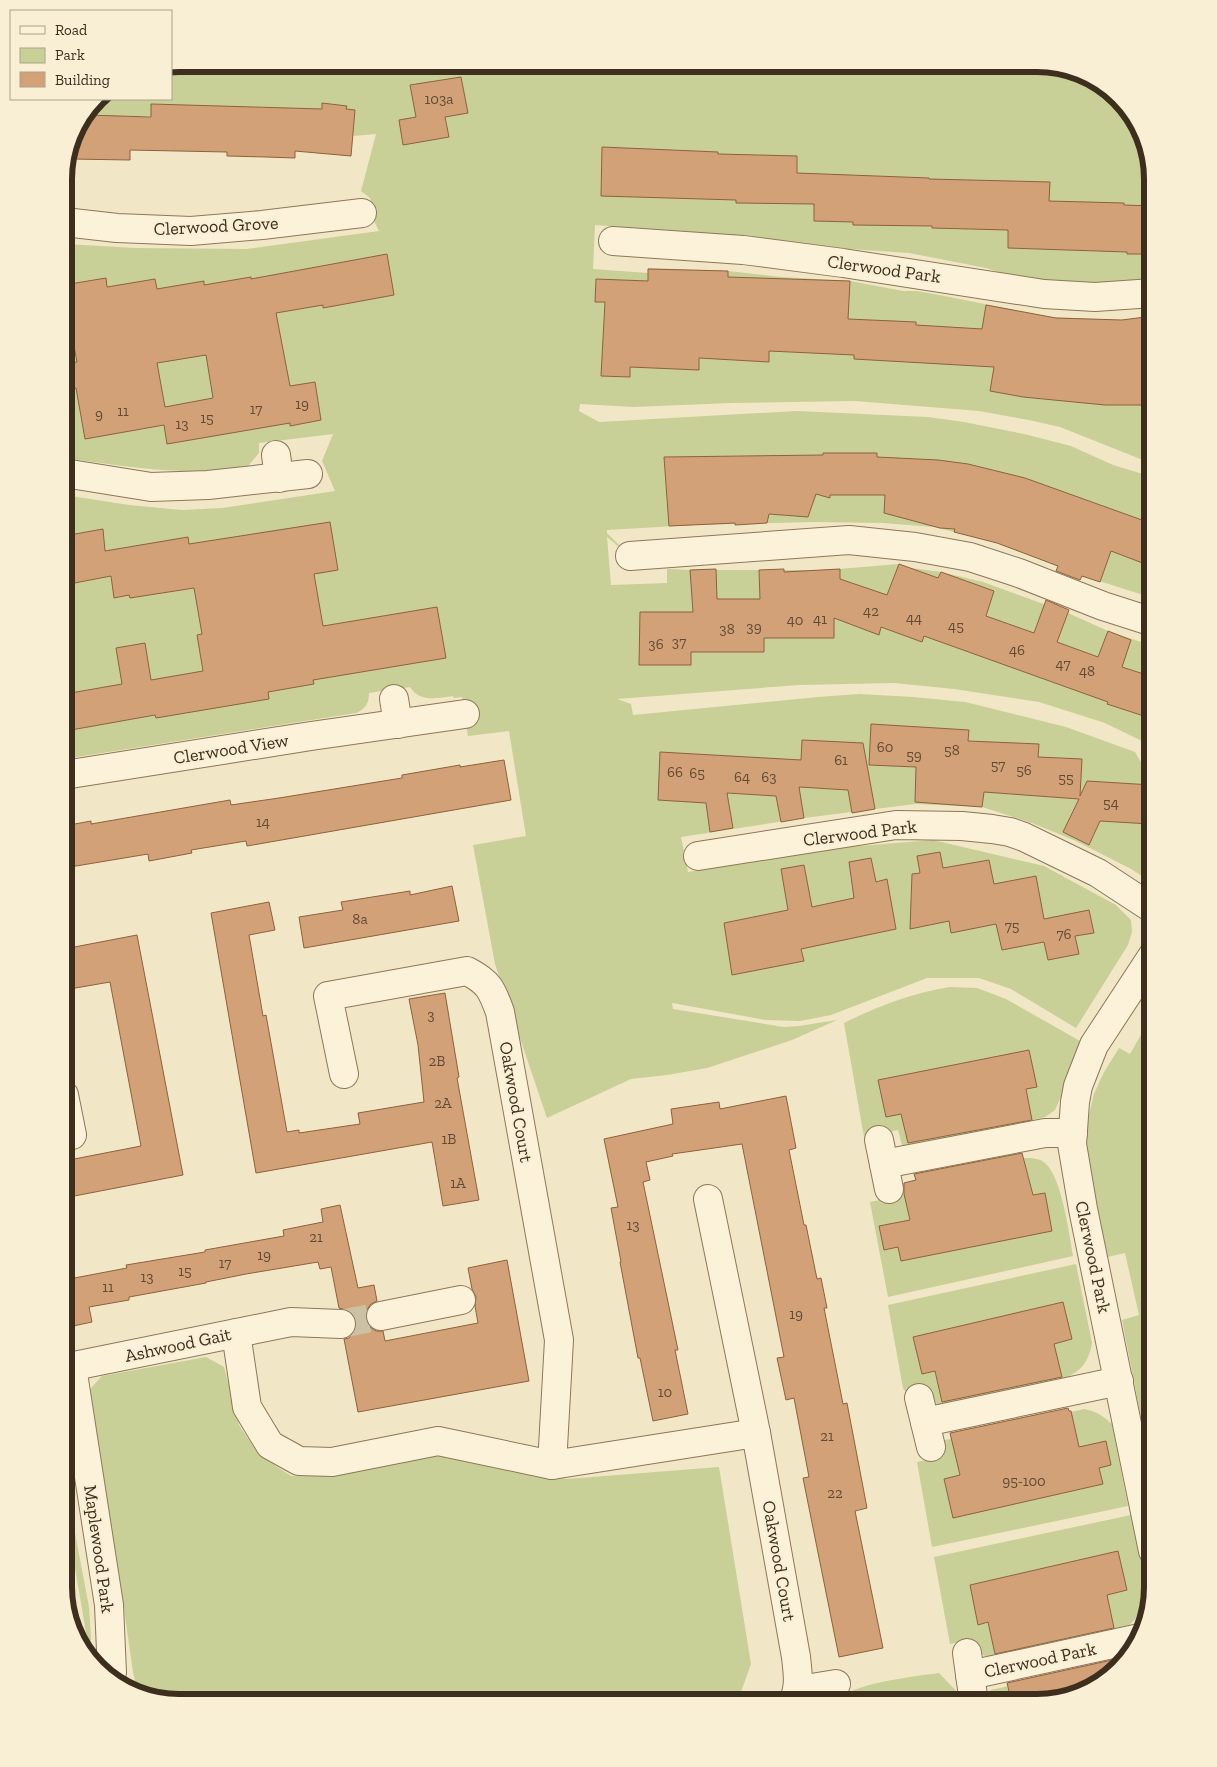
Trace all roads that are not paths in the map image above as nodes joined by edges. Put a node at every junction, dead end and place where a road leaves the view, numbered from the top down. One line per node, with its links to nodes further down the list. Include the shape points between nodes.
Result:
1 (344, 209): 2 (street, Clerwood Grove, via 262,225 192,231)
2 (73, 223)
3 (614, 241): 4 (street, Clerwood Park, via 752,251 1044,294 1095,297)
4 (1144, 294)
5 (73, 474): 6 (street, via 151,487 208,486 278,467)
6 (308, 474)
7 (630, 556): 8 (street, via 849,540 884,542 970,557)
8 (1144, 619)
9 (465, 714): 10 (street, Clerwood View, via 396,711)
10 (73, 773)
11 (698, 856): 12 (street, Clerwood Park, via 896,825 992,829 1024,837 1081,864)
12 (1144, 903)
13 (1144, 969): 15 (street, Clerwood Park, via 1087,1059 1078,1086)
14 (344, 1074): 27 (street, Oakwood Court, via 328,996 468,971 482,978 493,994 500,1012 559,1340)
15 (1073, 1133): 16 (street, via 1045,1133); 23 (street, Clerwood Park, via 1083,1209)
16 (884, 1164)
17 (708, 1198): 26 (street, Oakwood Court)
18 (461, 1300): 19 (street)
19 (380, 1316)
20 (341, 1324): 21 (street, Ashwood Gait, via 291,1322)
21 (236, 1333): 22 (street, Ashwood Gait); 27 (street, via 247,1407 270,1445 299,1462 332,1462 438,1441)
22 (72, 1366)
23 (1119, 1380): 25 (street); 28 (street, Clerwood Park)
24 (72, 1391): 30 (street, Maplewood Park, via 109,1605)
25 (925, 1422)
26 (756, 1433): 27 (street); 33 (street, Oakwood Court, via 796,1658)
27 (552, 1465)
28 (1144, 1506)
29 (1130, 1640): 31 (street, Clerwood Park)
30 (112, 1670)
31 (970, 1674)
32 (836, 1684): 34 (street, Oakwood Court)
33 (796, 1694)
34 (803, 1694)

